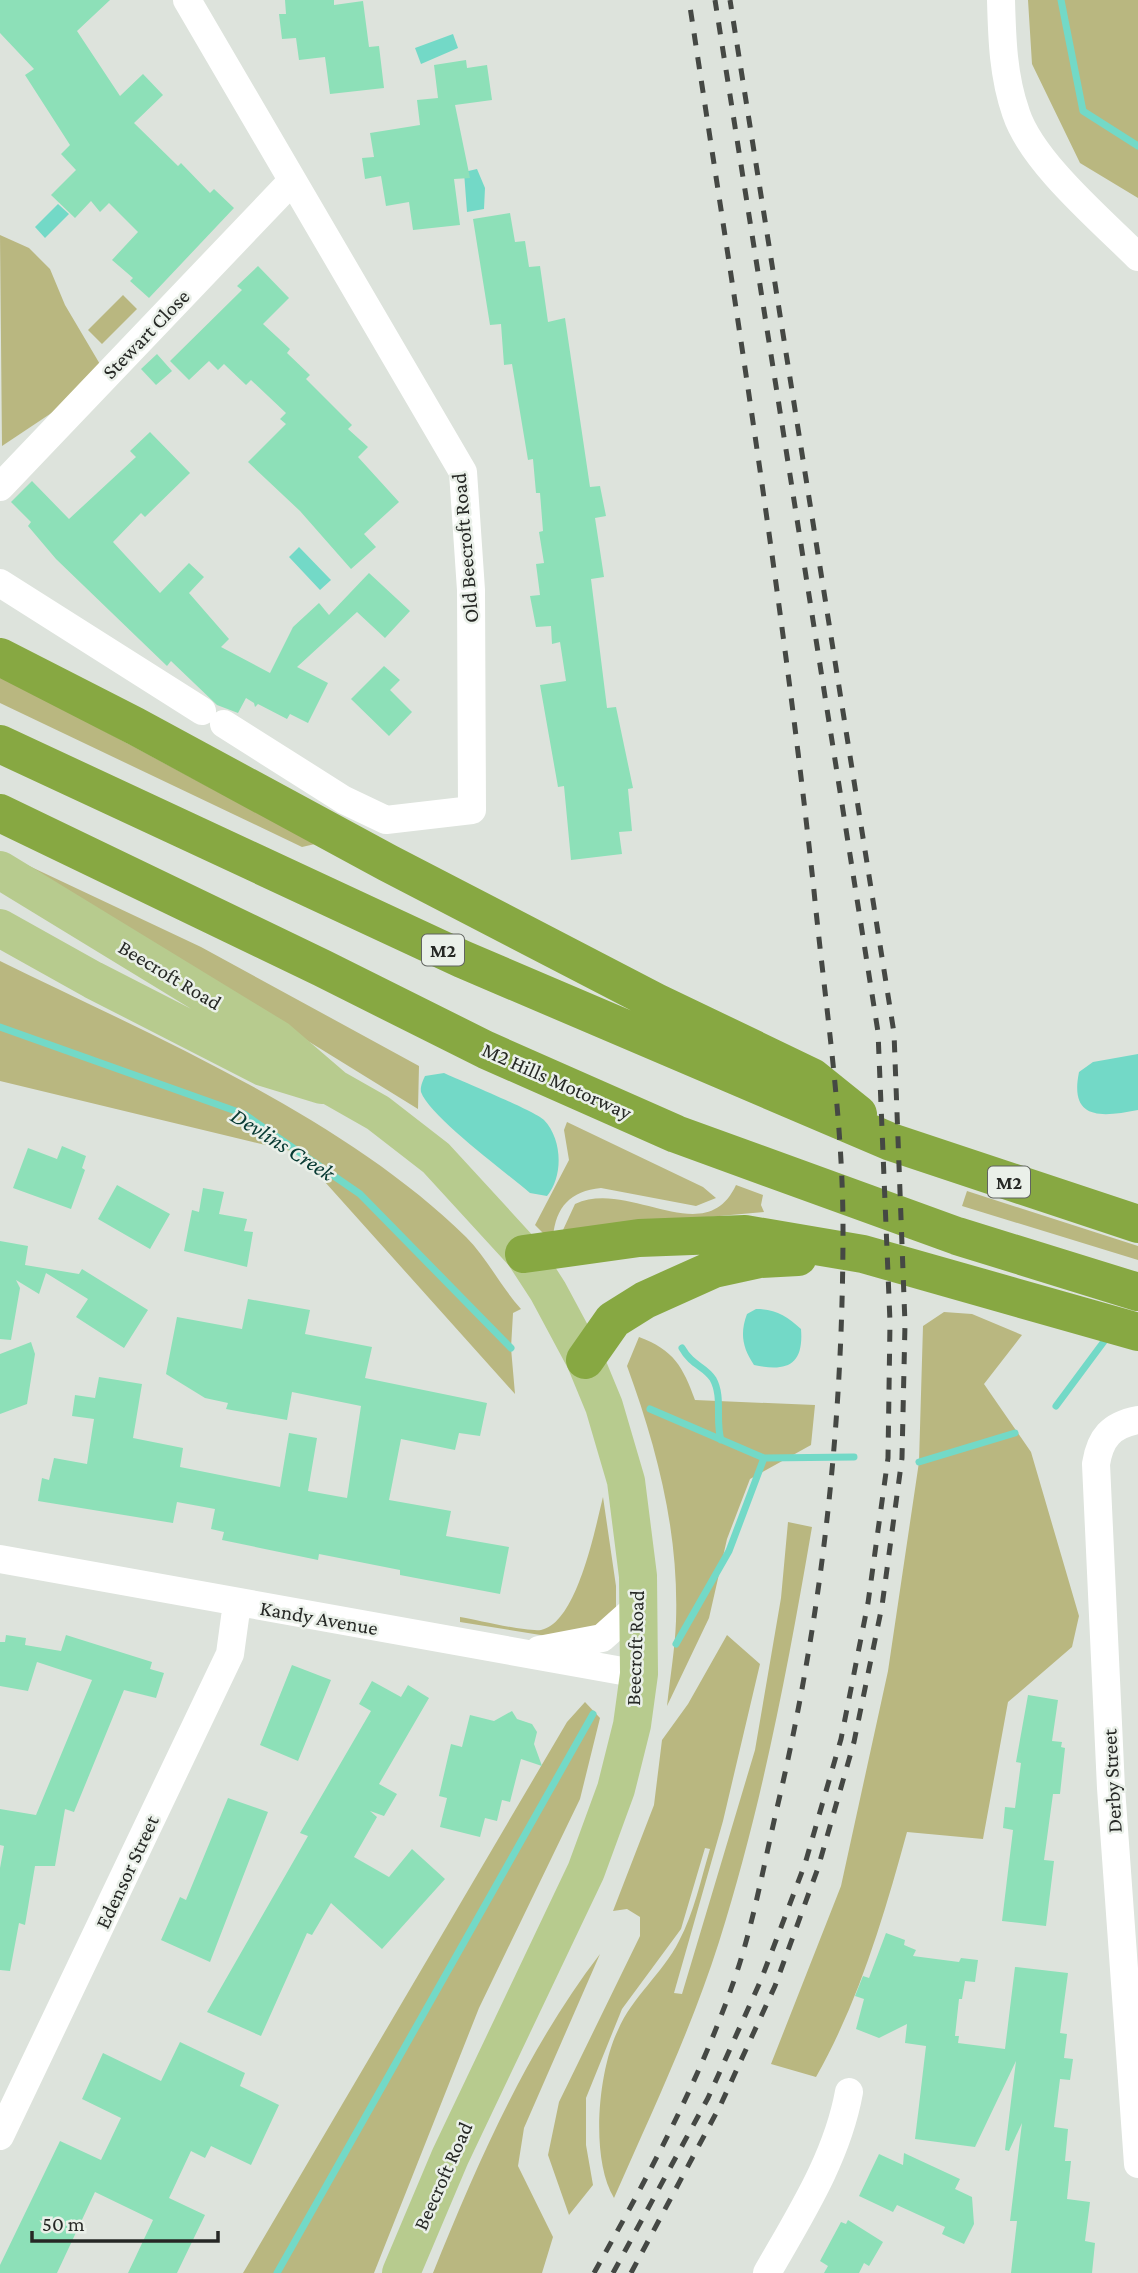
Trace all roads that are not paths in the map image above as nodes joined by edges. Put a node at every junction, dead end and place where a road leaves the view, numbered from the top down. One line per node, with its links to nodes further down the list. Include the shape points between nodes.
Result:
1 (187, 0): 3 (street, Old Beecroft Road)
2 (1001, 0): 4 (street, via 1003,59 1016,115 1046,163)
3 (292, 181): 5 (street, Stewart Close); 6 (street, Old Beecroft Road, via 463,472 471,590 472,810 386,820 344,800)
4 (1138, 257)
5 (0, 487)
6 (0, 583)
7 (0, 641): 9 (highway, M2, via 105,702)
8 (0, 657): 9 (highway, M2)
9 (135, 726): 15 (highway, M2, via 400,870 813,1077)
10 (0, 744): 15 (highway, M2, via 462,959)
11 (0, 813): 19 (highway, M2 Hills Motorway, via 486,1050 676,1134 957,1236)
12 (0, 870): 14 (main road, Beecroft Road, via 277,1039)
13 (0, 928): 14 (main road, Beecroft Road, via 262,1067)
14 (334, 1088): 17 (main road, Beecroft Road, via 378,1113 436,1158)
15 (891, 1142): 16 (highway, M2)
16 (1133, 1222)
17 (524, 1254): 18 (highway, via 639,1238 745,1234); 21 (main road, Beecroft Road)
18 (863, 1254): 20 (highway); 21 (highway, via 760,1259 714,1269 613,1320)
19 (1138, 1292)
20 (1138, 1332)
21 (585, 1360): 25 (main road, Beecroft Road, via 626,1481)
22 (1138, 1420): 30 (street, Derby Street, via 1109,1431 1099,1447 1096,1465 1111,1788)
23 (0, 1559): 24 (street, Kandy Avenue)
24 (236, 1603): 26 (street, Kandy Avenue); 29 (street, Edensor Street, via 230,1654)
25 (639, 1605): 26 (street, via 602,1637); 27 (main road, Beecroft Road)
26 (512, 1653): 27 (street, Kandy Avenue)
27 (639, 1674): 31 (main road, Beecroft Road, via 627,1746 603,1830 450,2157)
28 (849, 2092): 32 (street, via 843,2122 815,2189)
29 (0, 2136)
30 (1138, 2164)
31 (401, 2273)
32 (767, 2273)

